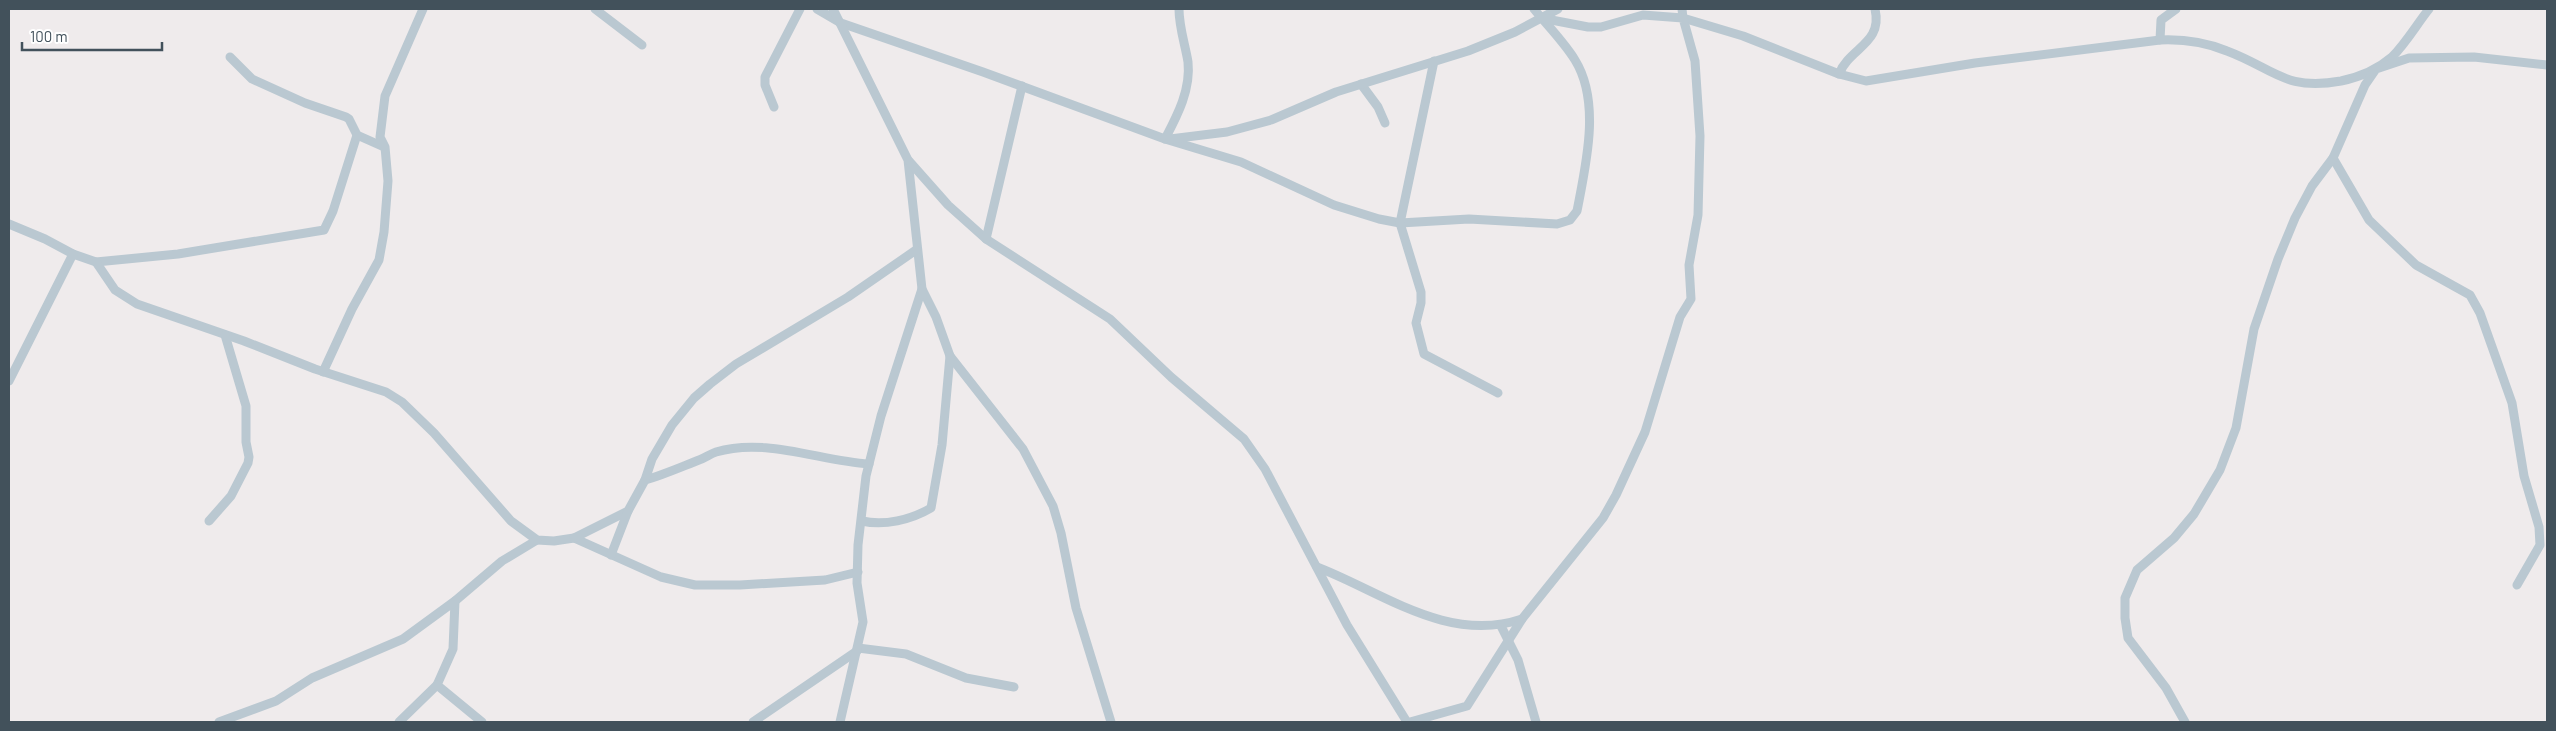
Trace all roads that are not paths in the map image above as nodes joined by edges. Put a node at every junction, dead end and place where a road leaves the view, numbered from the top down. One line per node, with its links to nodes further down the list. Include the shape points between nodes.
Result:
1 (423, 9): 28 (street, via 385,96 380,133)
2 (595, 9): 16 (street)
3 (800, 9): 24 (street, via 765,77 765,86)
4 (817, 9): 14 (street)
5 (833, 9): 14 (street)
6 (1179, 9): 27 (street, via 1188,64 1187,86)
7 (1534, 9): 13 (street)
8 (1558, 9): 13 (street)
9 (1875, 9): 21 (street, via 1876,31 1844,64)
10 (2176, 9): 15 (street, via 2161,20)
11 (2429, 9): 20 (street, via 2395,53)
12 (1683, 13): 13 (street, via 1643,15 1601,27); 21 (street); 55 (street, via 1695,61 1700,136 1698,215 1690,265 1691,299 1680,317 1645,432 1616,495 1602,518)
13 (1541, 18): 18 (street, via 1468,51); 32 (street, via 1575,58 1587,83 1590,104 1577,211 1570,220 1557,224 1469,219)
14 (841, 23): 23 (street); 30 (street)
15 (2160, 40): 20 (street, via 2184,39 2213,46 2300,84 2318,85 2353,78); 21 (street, via 1974,62 1876,80 1866,81)
16 (642, 45)
17 (230, 57): 26 (street, via 252,79 346,117)
18 (1434, 61): 22 (street); 32 (street)
19 (2547, 65): 20 (street, via 2455,57 2409,58)
20 (2376, 69): 29 (street, via 2365,85)
21 (1839, 74)
22 (1361, 84): 25 (street); 27 (street, via 1246,127)
23 (1022, 86): 27 (street); 33 (street)
24 (774, 107)
25 (1385, 123)
26 (358, 135): 28 (street); 36 (street, via 334,211 324,230 170,255)
27 (1165, 139): 32 (street, via 1240,162 1334,205)
28 (385, 147): 40 (street, via 388,181 379,260)
29 (2333, 158): 53 (street, via 2369,220 2416,264 2470,295 2480,313 2512,403 2524,476 2539,527 2540,545); 71 (street, via 2312,186 2278,259 2254,329 2236,428 2220,470 2194,514 2174,538 2137,570 2125,598 2128,638 2166,688)
30 (908, 160): 33 (street, via 948,205); 34 (street)
31 (9, 224): 35 (street)
32 (1400, 224): 42 (street, via 1420,292 1416,323 1424,354)
33 (986, 239): 51 (street, via 1110,319 1171,377 1244,439 1265,469)
34 (916, 250): 37 (street); 44 (street, via 848,297 736,364 704,389 672,425 652,459)
35 (74, 254): 36 (street); 41 (street)
36 (96, 262): 38 (street, via 107,280 125,298)
37 (922, 289): 39 (street); 43 (street)
38 (225, 335): 40 (street); 46 (street, via 246,406 249,457 231,496)
39 (950, 356): 47 (street, via 942,445 931,508 886,524); 68 (street, via 1023,448 1053,506 1076,608)
40 (323, 372): 49 (street, via 386,392 402,402 512,521)
41 (9, 381)
42 (1498, 393)
43 (869, 464): 44 (street, via 750,448 716,452); 47 (street)
44 (645, 480): 45 (street)
45 (628, 511): 48 (street); 50 (street)
46 (209, 521)
47 (862, 521): 52 (street)
48 (574, 538): 49 (street); 50 (street)
49 (538, 540): 54 (street, via 502,561)
50 (611, 555): 52 (street, via 661,577 704,586 825,580)
51 (1317, 567): 56 (street, via 1438,621); 69 (street, via 1348,626)
52 (858, 572): 58 (street, via 862,622)
53 (2517, 585)
54 (455, 601): 59 (street, via 453,650); 61 (street, via 399,641 337,666 276,701)
55 (1522, 620): 56 (street); 57 (street)
56 (1501, 626): 57 (street)
57 (1509, 639): 69 (street, via 1467,706); 70 (street)
58 (857, 650): 60 (street, via 906,654 966,678); 66 (street); 67 (street)
59 (437, 685): 64 (street); 65 (street)
60 (1014, 687)
61 (243, 714): 62 (street); 63 (street)
62 (219, 722)
63 (249, 722)
64 (399, 722)
65 (482, 722)
66 (753, 722)
67 (840, 722)
68 (1110, 722)
69 (1409, 722)
70 (1536, 722)
71 (2185, 722)

